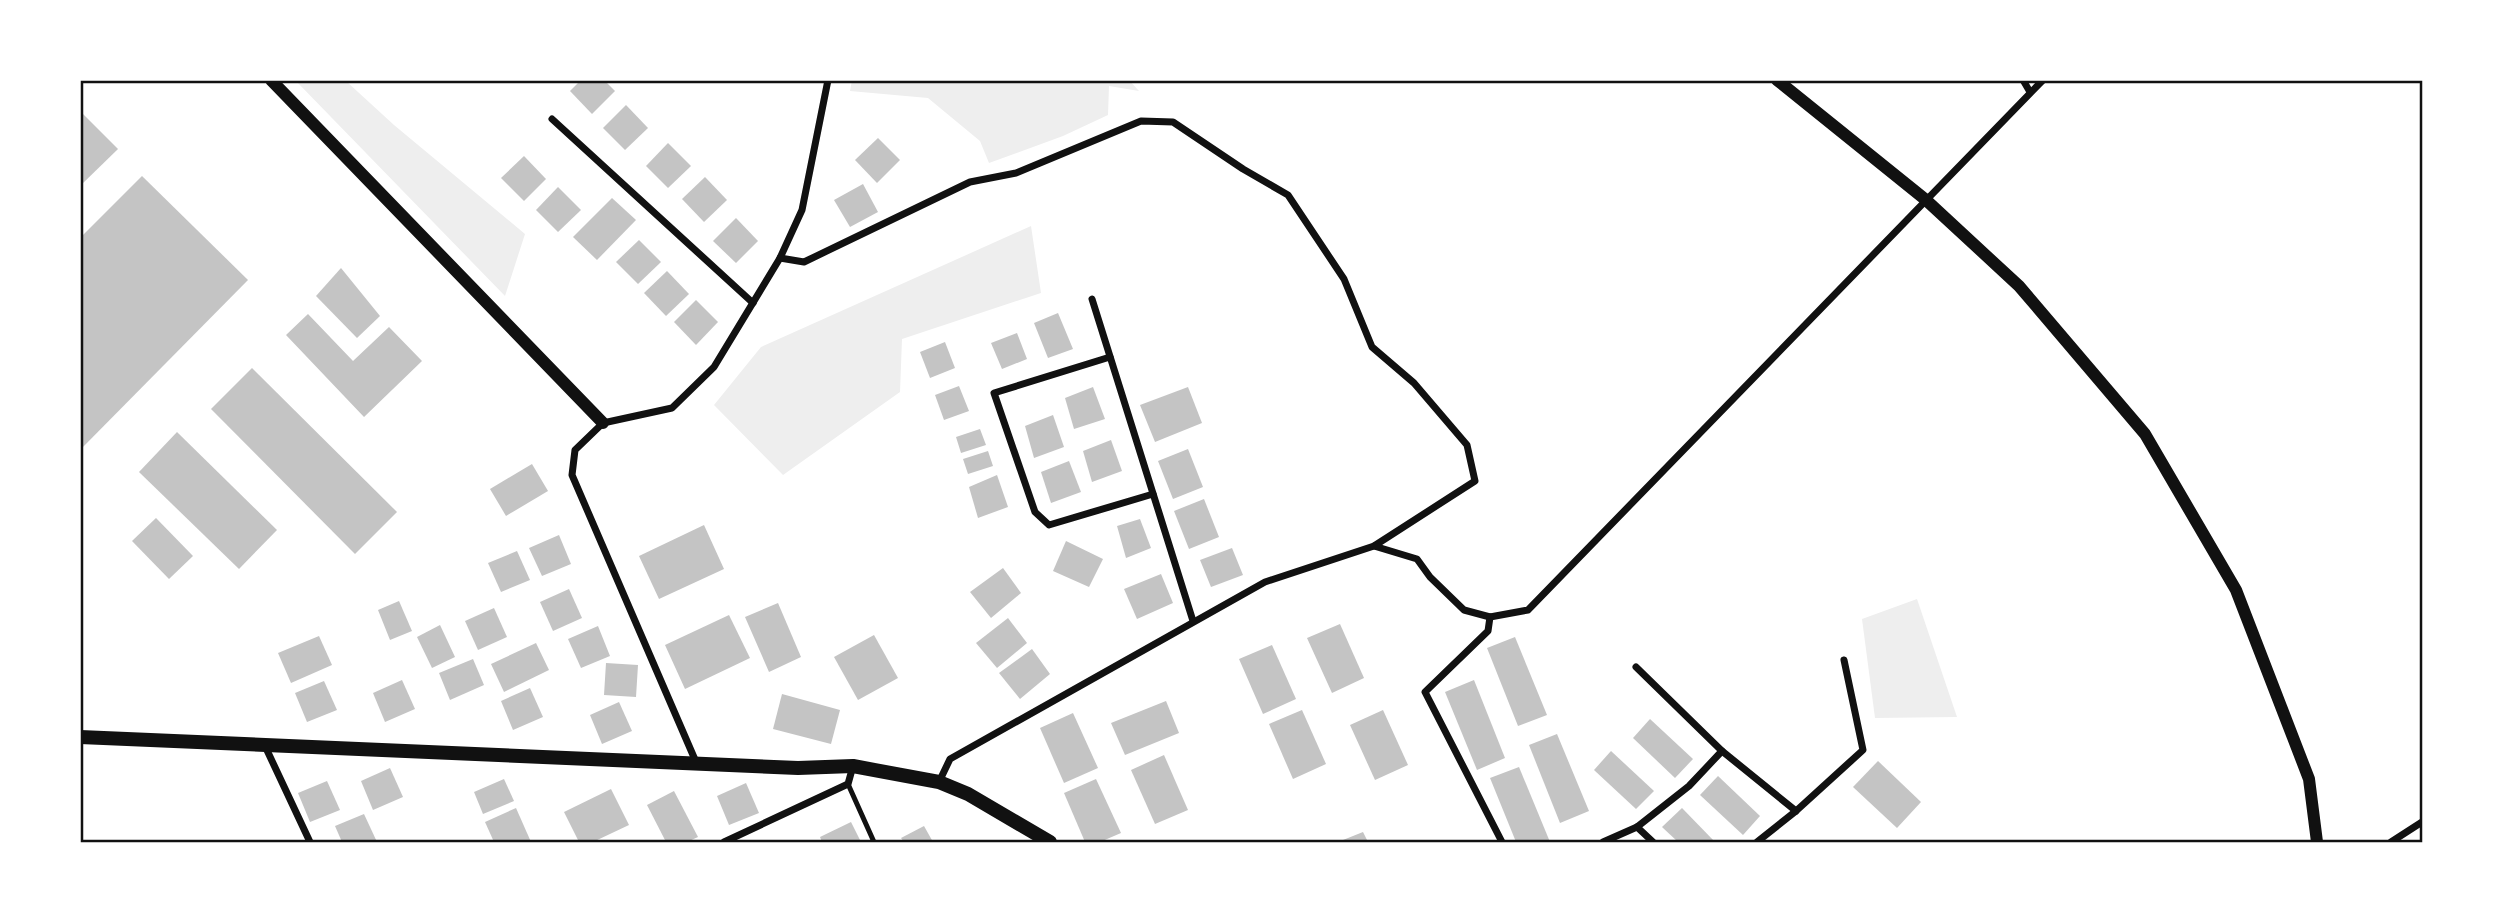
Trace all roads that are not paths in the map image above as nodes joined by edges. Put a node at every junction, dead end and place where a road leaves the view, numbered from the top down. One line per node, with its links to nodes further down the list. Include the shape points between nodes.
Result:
1 (271, 80): 13 (street)
2 (828, 80): 9 (street, via 802,211)
3 (1777, 80): 8 (street)
4 (2023, 80): 6 (street)
5 (2043, 80): 6 (street)
6 (2030, 92): 8 (street)
7 (552, 119): 11 (street)
8 (1926, 200): 16 (street, via 1528,610); 38 (street, via 2019,286 2145,434 2236,590 2309,779)
9 (780, 258): 11 (street); 15 (street, via 804,262 970,182 1016,173 1141,121 1173,122 1288,195 1344,279 1371,347 1415,383 1467,445 1475,481)
10 (1093, 299): 12 (street)
11 (753, 303): 13 (street, via 714,367 672,408)
12 (1111, 357): 14 (street); 14 (street, via 994,393 1035,512 1049,525)
13 (603, 423): 23 (street, via 575,450 572,475)
14 (1153, 494): 17 (street)
15 (1374, 546): 16 (street, via 1417,559 1464,610); 17 (street, via 1265,582)
16 (1490, 617): 34 (street, via 1488,631 1424,692)
17 (1193, 621): 25 (street, via 950,759)
18 (1844, 660): 27 (street, via 1863,750)
19 (1636, 667): 22 (street)
20 (80, 737): 21 (main road)
21 (265, 746): 23 (main road); 30 (street)
22 (1722, 751): 27 (street); 29 (street, via 1689,786)
23 (696, 762): 24 (main road)
24 (853, 766): 25 (main road); 26 (street)
25 (939, 782): 33 (main road)
26 (848, 784): 31 (street); 32 (lane)
27 (1796, 811): 37 (street)
28 (2423, 822): 39 (street)
29 (1637, 827): 35 (street); 36 (street)
30 (310, 842)
31 (724, 842)
32 (874, 842)
33 (1050, 842)
34 (1502, 842)
35 (1603, 842)
36 (1653, 842)
37 (1757, 842)
38 (2317, 842)
39 (2391, 842)

